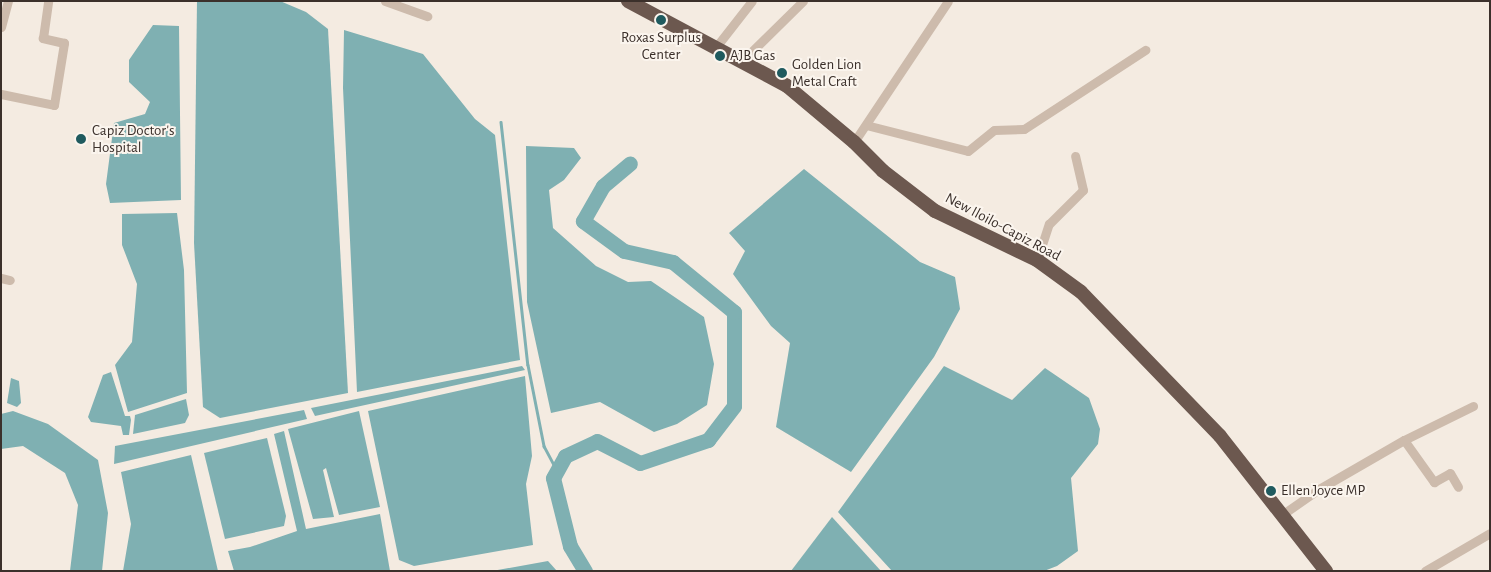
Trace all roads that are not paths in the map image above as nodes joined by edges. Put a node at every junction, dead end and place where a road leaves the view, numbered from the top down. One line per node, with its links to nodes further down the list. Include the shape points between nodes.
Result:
1 (8, 1): 9 (street)
2 (48, 1): 13 (street, via 43,38 64,43 54,105)
3 (385, 1): 8 (street)
4 (628, 1): 10 (highway, New Iloilo-Capiz Road)
5 (752, 1): 10 (street)
6 (802, 1): 12 (street)
7 (948, 1): 14 (street)
8 (427, 16)
9 (1, 27)
10 (716, 48): 12 (highway, New Iloilo-Capiz Road)
11 (1145, 50): 14 (street, via 1024,129 994,130 968,150)
12 (743, 60): 15 (highway, New Iloilo-Capiz Road, via 787,86)
13 (1, 94)
14 (866, 125): 15 (street)
15 (854, 142): 17 (highway, New Iloilo-Capiz Road, via 883,171 935,211)
16 (1075, 156): 17 (street, via 1083,190 1049,224)
17 (1037, 260): 21 (highway, New Iloilo-Capiz Road, via 1081,292 1144,354 1220,436)
18 (1473, 406): 19 (street)
19 (1404, 440): 20 (street, via 1434,482 1450,473); 21 (street, via 1319,489)
20 (1458, 487)
21 (1283, 514): 23 (highway, New Iloilo-Capiz Road)
22 (1490, 533): 24 (street)
23 (1326, 571)
24 (1424, 571)

